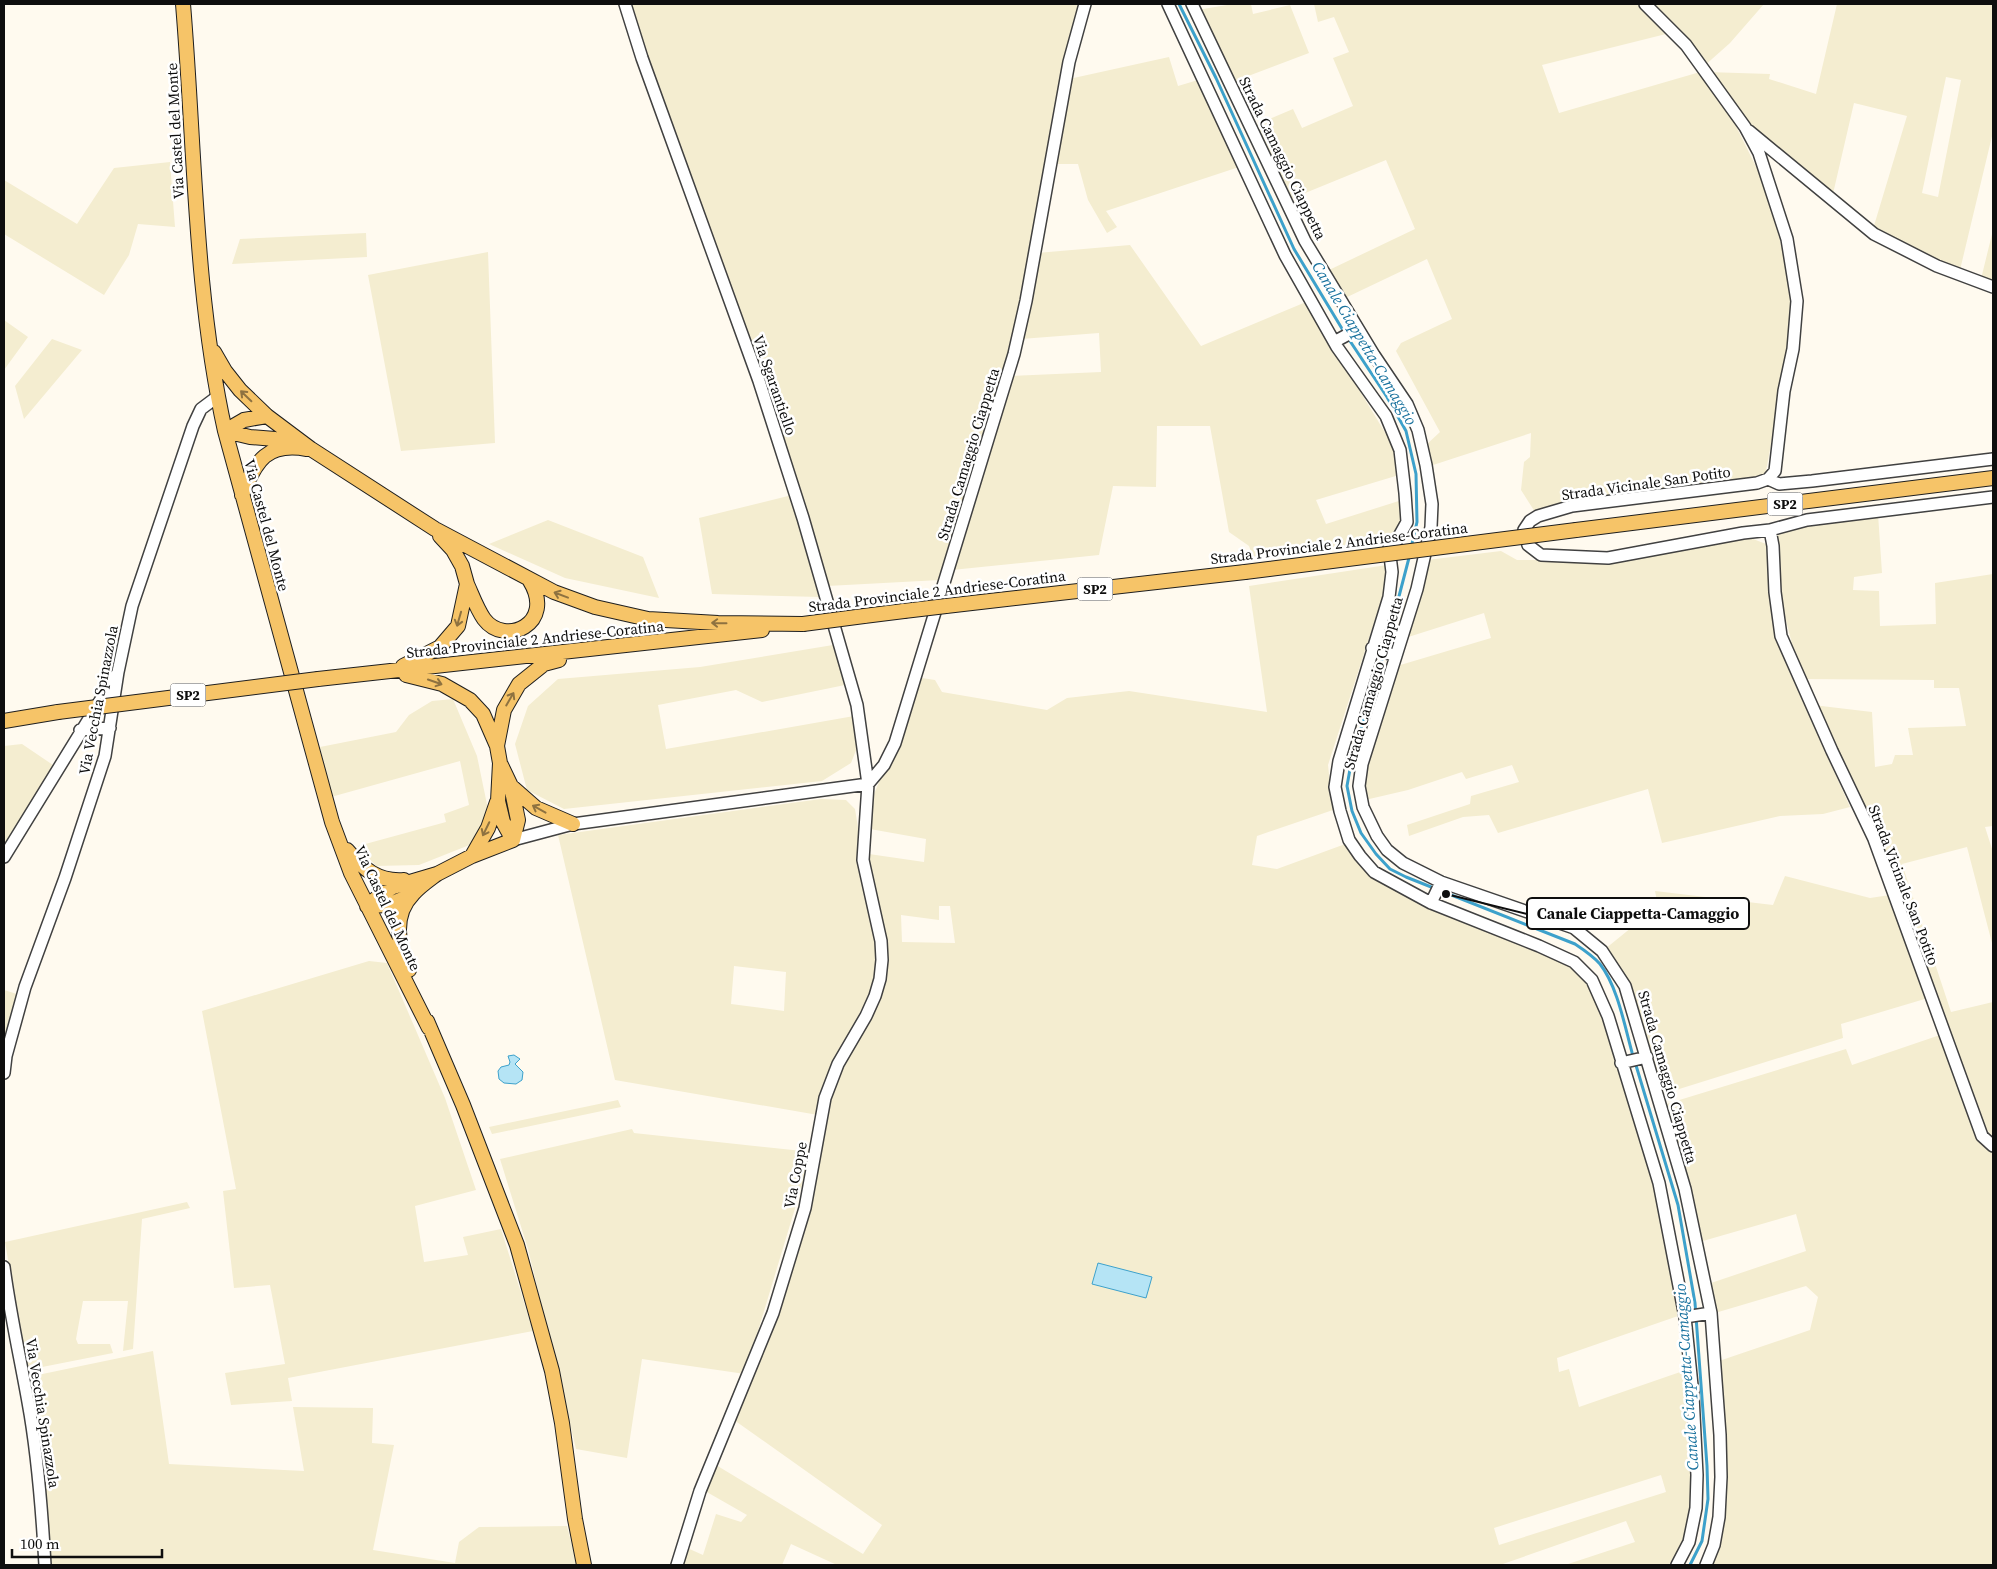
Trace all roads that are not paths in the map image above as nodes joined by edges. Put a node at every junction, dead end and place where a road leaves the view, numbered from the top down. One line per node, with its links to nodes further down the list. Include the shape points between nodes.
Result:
1 (183, 4): 13 (main road, Via Castel del Monte, via 196,211)
2 (625, 4): 39 (street, Via Sgarantiello, via 759,381 803,518 857,705)
3 (1085, 4): 39 (street, Strada Camaggio Ciappetta, via 1068,62 1014,354 895,743 884,765)
4 (1168, 4): 8 (street)
5 (1192, 4): 7 (street, Strada Camaggio Ciappetta)
6 (1645, 4): 9 (street, via 1686,45)
7 (1234, 91): 8 (street); 11 (street, Strada Camaggio Ciappetta, via 1305,241)
8 (1213, 100): 12 (street, via 1286,255)
9 (1744, 127): 10 (street, via 1874,234 1937,266); 21 (street, via 1758,154 1782,222 1797,301 1775,472)
10 (1993, 287)
11 (1358, 329): 12 (street); 31 (street, Strada Camaggio Ciappetta, via 1407,404 1418,430 1432,504 1431,527 1417,590)
12 (1334, 342): 30 (street, via 1386,416 1400,450 1406,494 1407,522 1389,548 1392,572 1389,598)
13 (210, 344): 14 (main road, Via Castel del Monte); 15 (main road, one-way to 13, via 225,371)
14 (217, 397): 16 (main road, Via Castel del Monte); 32 (street, Via Vecchia Spinazzola, via 201,409 193,426 132,606)
15 (266, 416): 16 (main road, via 244,420); 18 (main road)
16 (225, 431): 17 (main road, via 275,439); 22 (main road, Via Castel del Monte)
17 (291, 446): 18 (main road); 22 (main road, via 269,453 260,460 252,470)
18 (311, 449): 24 (main road)
19 (1993, 459): 21 (street, via 1812,482 1779,484)
20 (1993, 478): 28 (main road, Strada Provinciale 2 Andriese-Coratina / SP2, bridge)
21 (1768, 479): 25 (street, Strada Vicinale San Potito, via 1738,486 1572,506 1538,516 1524,530 1528,544 1541,555 1608,558)
22 (242, 495): 43 (main road, Via Castel del Monte)
23 (1993, 497): 25 (street, via 1807,520)
24 (434, 529): 26 (main road); 27 (main road, via 453,550)
25 (1770, 530): 57 (street, Strada Vicinale San Potito, via 1781,636 1874,839 1982,1136)
26 (530, 581): 27 (main road, via 536,591 536,615 515,631 497,630 484,619); 28 (main road, one-way to 26, via 648,619 595,608)
27 (467, 584): 33 (main road, one-way to 33, via 458,626 440,647)
28 (803, 624): 29 (main road, Strada Provinciale 2 Andriese-Coratina / SP2)
29 (608, 648): 33 (main road, Strada Provinciale 2 Andriese-Coratina / SP2); 37 (main road, one-way to 29, via 504,710 519,684 544,664)
30 (1372, 648): 31 (street); 51 (street, via 1339,760 1335,787 1340,811 1349,840 1374,872)
31 (1396, 656): 49 (street, Strada Camaggio Ciappetta, via 1362,764 1363,808 1387,850 1403,863)
32 (119, 670): 35 (street, Via Vecchia Spinazzola); 36 (street)
33 (388, 672): 34 (main road, Strada Provinciale 2 Andriese-Coratina / SP2, bridge); 37 (main road, one-way to 37, via 442,684 470,700 483,714)
34 (4, 720)
35 (110, 728): 36 (street); 56 (street, Via Vecchia Spinazzola, via 96,788 25,987)
36 (80, 730): 46 (street)
37 (497, 746): 38 (main road)
38 (500, 762): 40 (main road); 41 (main road)
39 (868, 784): 42 (street); 63 (street, Via Coppe, via 863,860 881,941 882,960 876,996 838,1064 825,1098 805,1208 773,1313 700,1491)
40 (511, 786): 42 (main road, one-way to 40, via 536,808); 44 (main road, via 518,820)
41 (498, 801): 44 (main road, via 503,822); 45 (main road, one-way to 45)
42 (573, 824): 44 (street)
43 (338, 839): 48 (main road, via 357,863 371,874 383,879); 52 (main road, Via Castel del Monte)
44 (513, 840): 45 (main road)
45 (472, 856): 47 (main road)
46 (4, 857)
47 (437, 874): 48 (main road); 50 (main road)
48 (415, 879): 52 (main road, via 382,892)
49 (1441, 882): 51 (street); 54 (street, Strada Camaggio Ciappetta, via 1574,928 1602,951 1625,986)
50 (412, 895): 52 (main road, via 388,905); 53 (main road, via 400,916 399,939)
51 (1431, 903): 55 (street, via 1574,962 1592,980 1608,1016)
52 (367, 906): 53 (main road, Via Castel del Monte)
53 (428, 1028): 62 (main road, via 463,1105 517,1245 552,1371)
54 (1647, 1057): 55 (street); 59 (street, Strada Camaggio Ciappetta, via 1689,1205)
55 (1621, 1063): 60 (street, via 1659,1183)
56 (4, 1073)
57 (1993, 1146)
58 (4, 1267): 61 (street, Via Vecchia Spinazzola, via 40,1489)
59 (1711, 1313): 60 (street); 65 (street, Strada Camaggio Ciappetta, via 1721,1477 1719,1517)
60 (1685, 1317): 64 (street, via 1693,1396 1696,1500 1689,1542)
61 (45, 1565)
62 (584, 1565)
63 (677, 1565)
64 (1677, 1565)
65 (1706, 1565)

